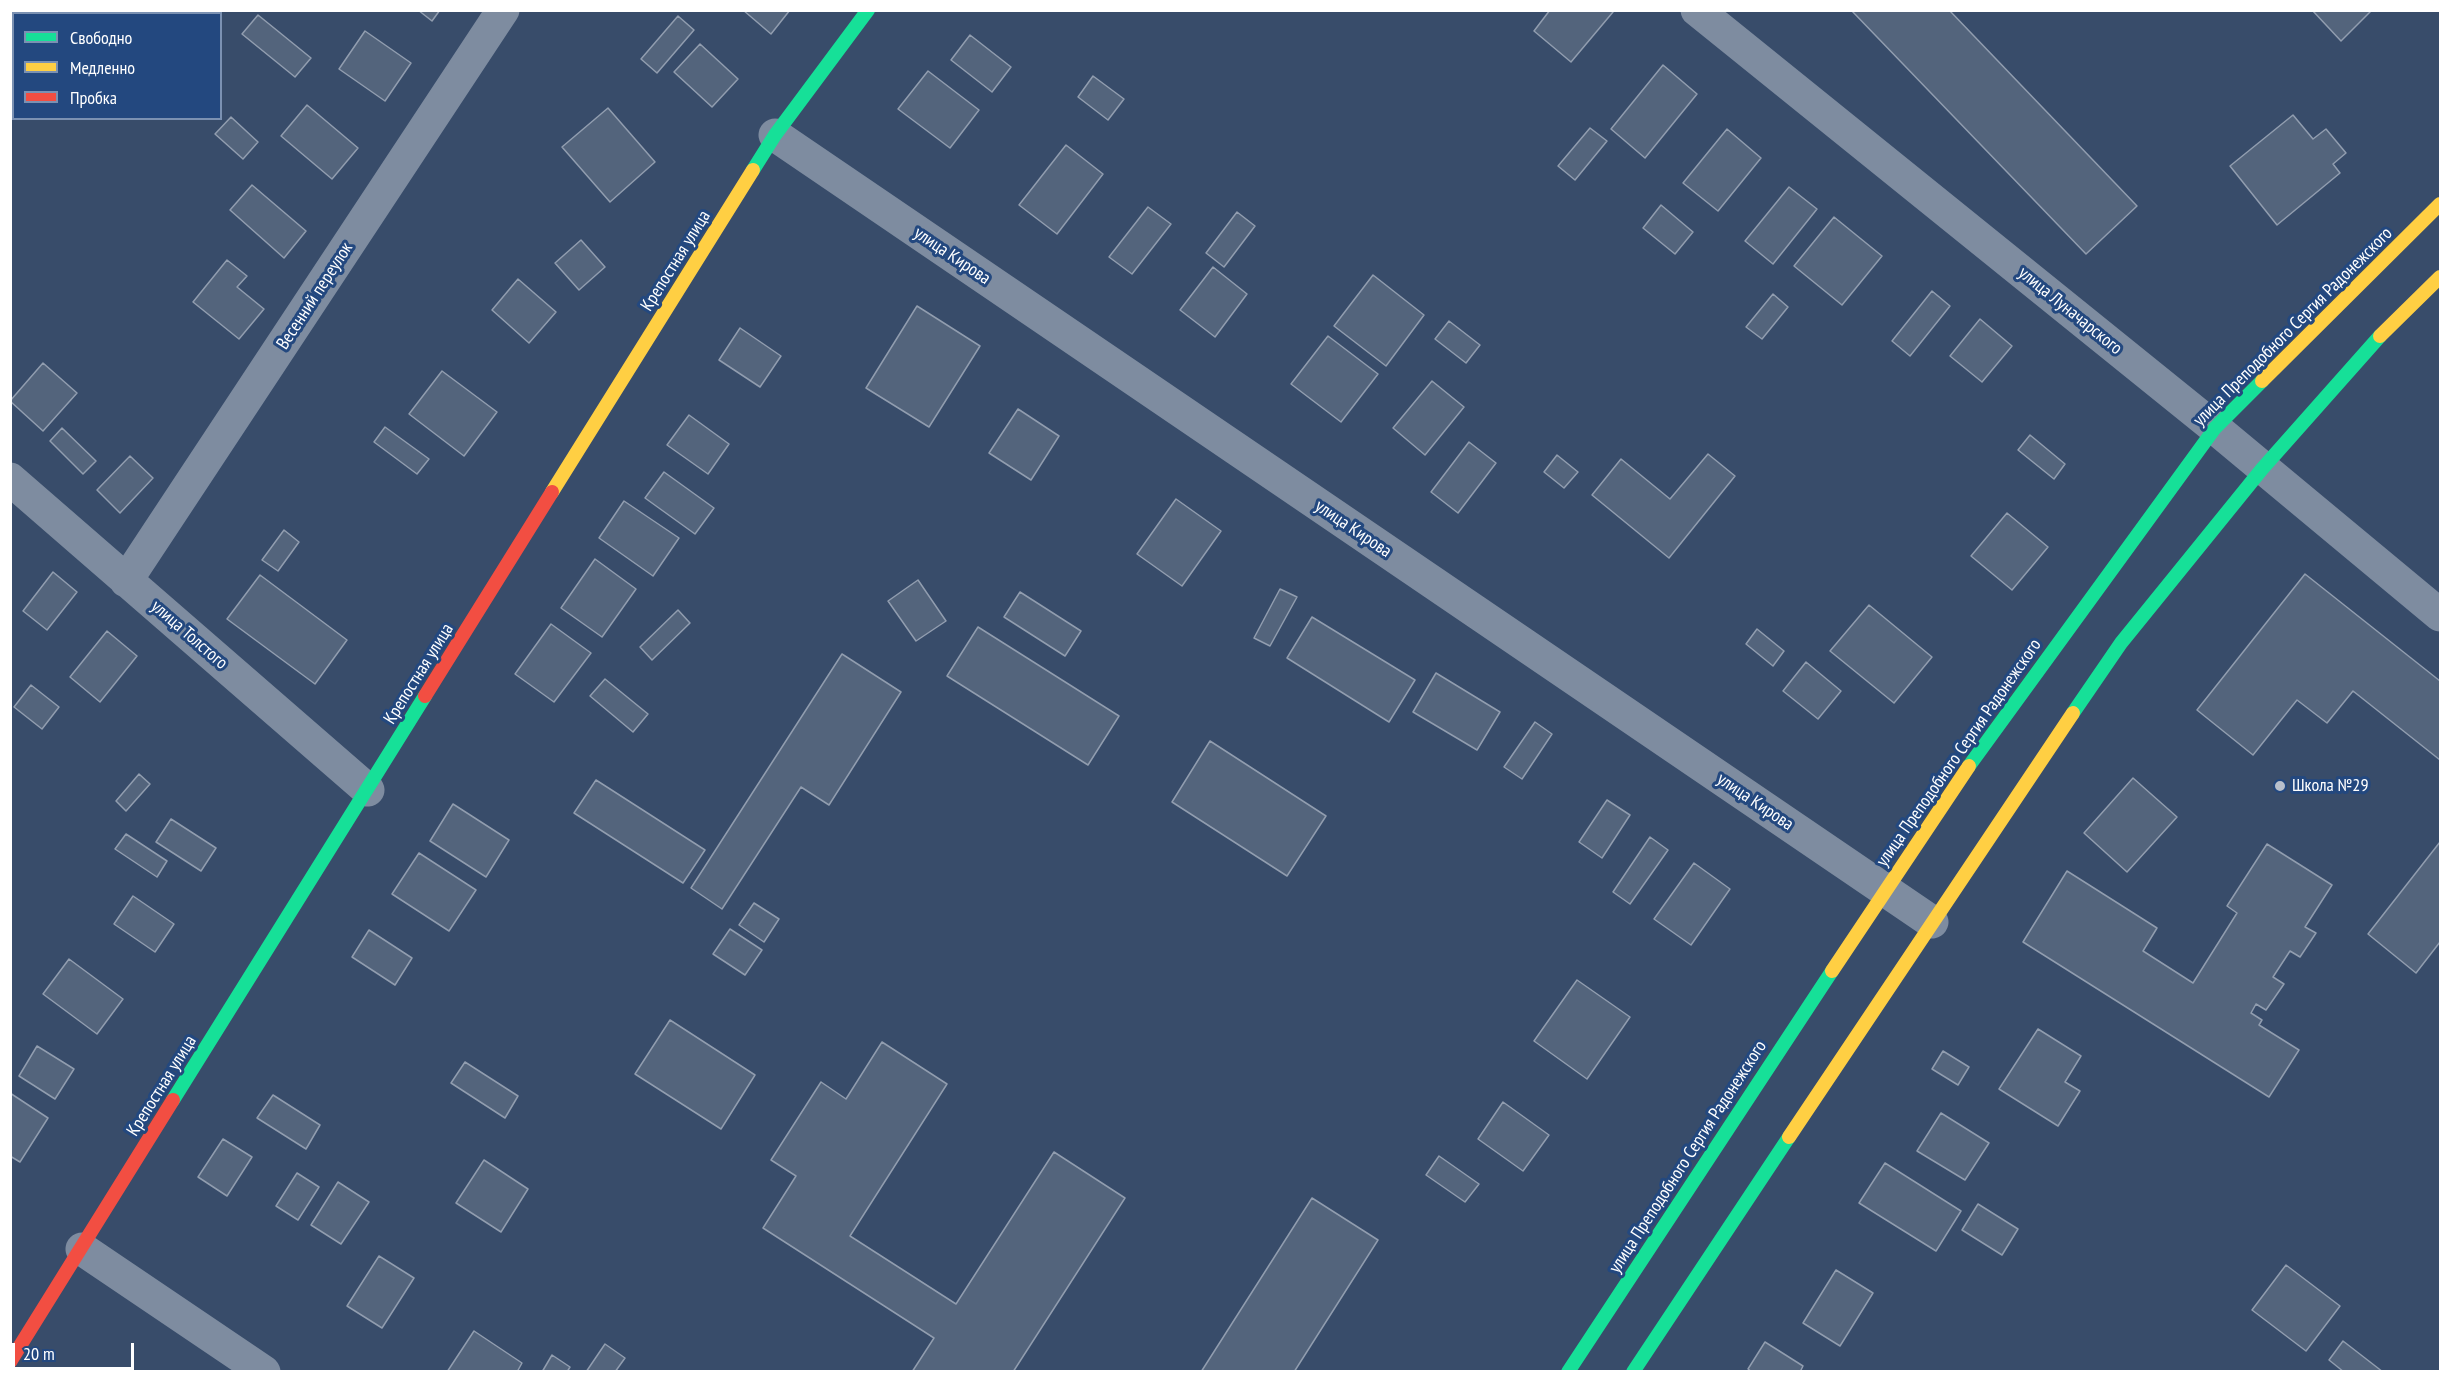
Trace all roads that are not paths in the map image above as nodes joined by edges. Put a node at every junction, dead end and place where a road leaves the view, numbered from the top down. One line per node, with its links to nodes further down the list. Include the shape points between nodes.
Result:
1 (503, 10): 10 (street, Весенний переулок)
2 (868, 10): 4 (street, Крепостная улица)
3 (1698, 10): 7 (street, улица Луначарского)
4 (775, 135): 12 (street, Крепостная улица); 13 (street, улица Кирова)
5 (2440, 204): 7 (street, улица Преподобного Сергия Радонежского)
6 (2440, 277): 8 (street, via 2365,351)
7 (2215, 428): 8 (street, улица Луначарского); 13 (street, улица Преподобного Сергия Радонежского, via 1949,794)
8 (2262, 469): 11 (street, улица Луначарского); 14 (street, via 2121,643)
9 (10, 479): 10 (street, улица Толстого)
10 (126, 581): 12 (street, улица Толстого)
11 (2440, 615)
12 (368, 790): 15 (street, Крепостная улица)
13 (1885, 890): 14 (street, улица Кирова); 18 (street, улица Преподобного Сергия Радонежского)
14 (1932, 922): 19 (street)
15 (82, 1249): 16 (street, Крепостная улица); 17 (street)
16 (10, 1362)
17 (264, 1371)
18 (1568, 1371)
19 (1633, 1371)

